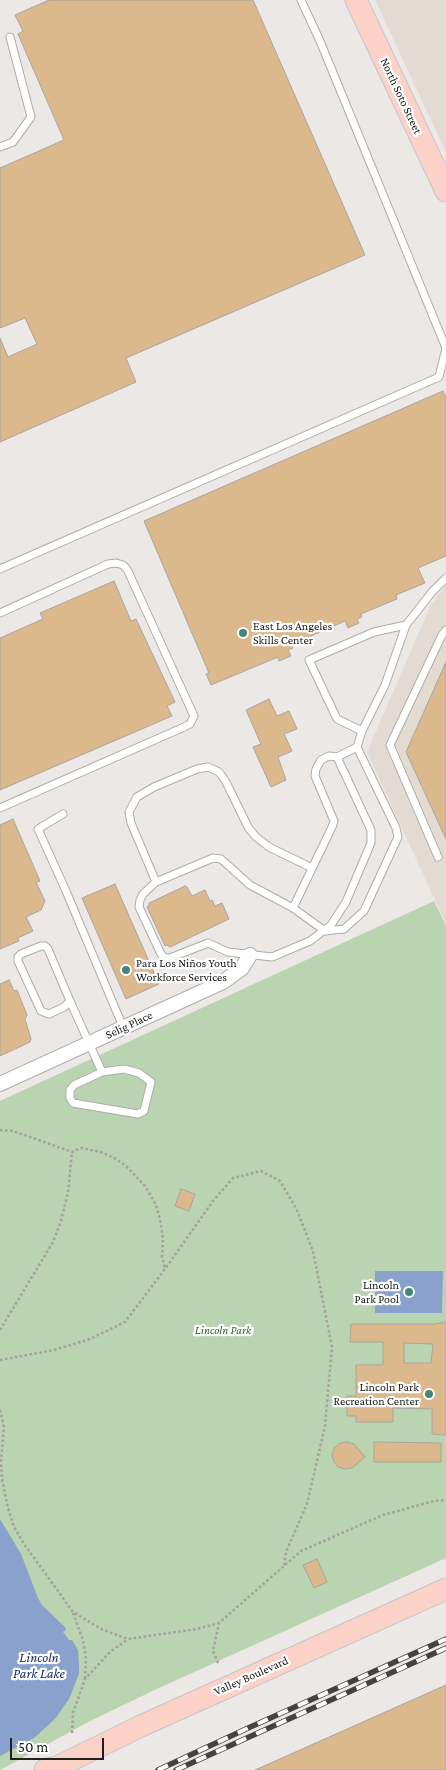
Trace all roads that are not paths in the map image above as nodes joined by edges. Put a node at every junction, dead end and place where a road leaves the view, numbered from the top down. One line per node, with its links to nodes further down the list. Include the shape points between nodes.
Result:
1 (301, 0): 6 (lane, via 446,348 438,377)
2 (356, 0): 5 (main road, North Soto Street)
3 (10, 37): 4 (lane, via 31,117 13,142)
4 (0, 147)
5 (446, 192)
6 (0, 569)
7 (446, 578): 9 (lane)
8 (0, 613): 14 (lane, via 108,564 123,565 194,716 190,724 182,728)
9 (406, 625): 11 (lane, via 385,685); 11 (lane, via 374,632 309,660 336,719)
10 (446, 630): 16 (lane, via 390,745)
11 (362, 732): 12 (lane)
12 (357, 747): 13 (lane); 20 (lane, via 398,837 364,911 344,929)
13 (337, 757): 17 (lane, via 321,760 316,769 315,776 334,821); 20 (lane, via 371,830 371,843 346,902)
14 (0, 808)
15 (63, 814): 23 (lane, via 38,829)
16 (438, 857)
17 (312, 868): 18 (lane, via 268,847 255,836 226,782 219,772 208,767 137,797 129,812); 19 (lane)
18 (156, 882): 19 (lane, via 213,858 221,859 250,885); 21 (lane, via 144,894 139,907 165,958 208,943 228,952)
19 (293, 908): 20 (lane)
20 (325, 931): 21 (lane, via 272,958)
21 (250, 955): 23 (street, Selig Place, via 242,968 223,982)
22 (70, 1001): 22 (lane, via 49,1014 41,1011 18,957 34,948 44,946 48,949); 24 (lane)
23 (123, 1027): 24 (street, Selig Place)
24 (90, 1043): 25 (lane); 26 (street, Selig Place)
25 (102, 1072): 25 (lane, via 124,1069 139,1073 151,1082 144,1110 138,1114 73,1103 70,1090 74,1085)
26 (0, 1084)
27 (446, 1589): 28 (main road, Valley Boulevard, via 147,1723)
28 (54, 1769)

